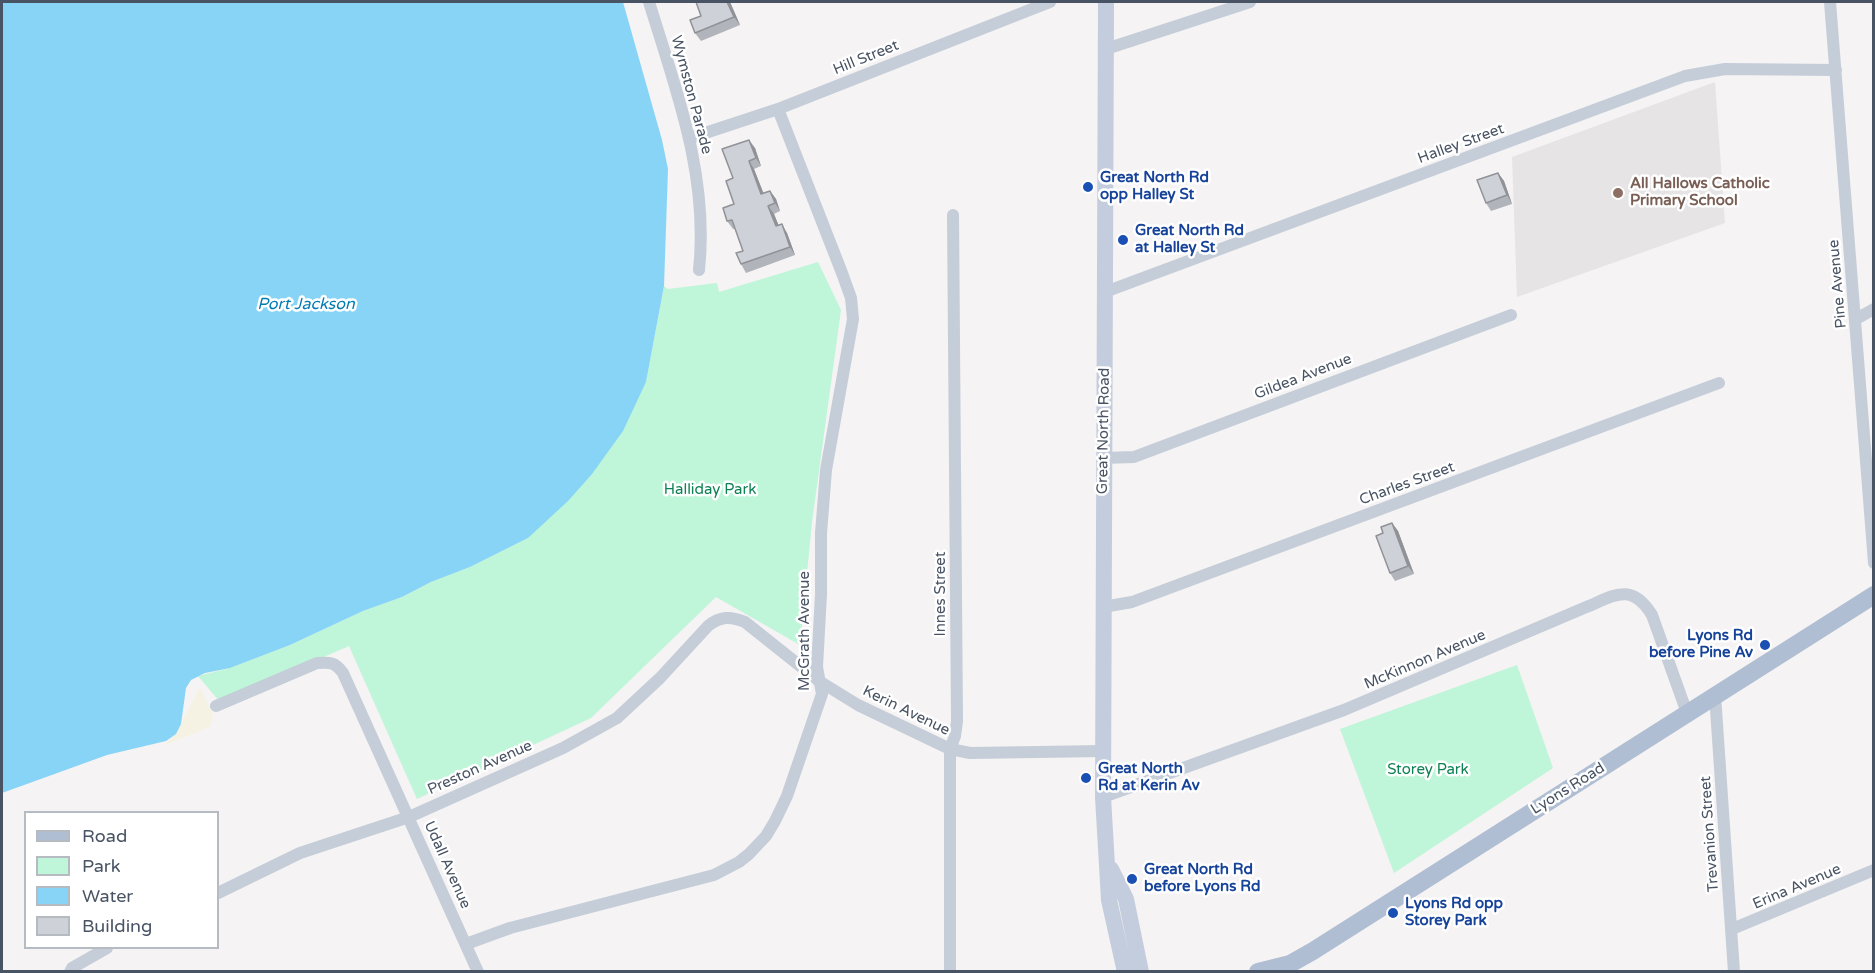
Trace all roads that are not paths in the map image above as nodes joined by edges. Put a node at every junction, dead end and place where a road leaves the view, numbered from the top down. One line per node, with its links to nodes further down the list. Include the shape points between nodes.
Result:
1 (649, 2): 9 (street, Wymston Parade)
2 (1050, 2): 8 (street, Hill Street)
3 (1106, 2): 6 (main road, Great North Road)
4 (1250, 2): 6 (street)
5 (1830, 2): 7 (street, Pine Avenue)
6 (1106, 49): 12 (main road, Great North Road)
7 (1836, 70): 12 (street, Halley Street, via 1725,69 1685,76); 15 (street, Pine Avenue)
8 (778, 109): 9 (street, Hill Street); 22 (street, McGrath Avenue, via 851,298 853,319 826,470)
9 (690, 138): 11 (street, Wymston Parade, via 698,182)
10 (953, 215): 26 (street, Innes Street, via 957,721)
11 (699, 270)
12 (1105, 292): 17 (main road, Great North Road)
13 (1874, 309): 15 (street)
14 (1512, 315): 17 (street, Gildea Avenue, via 1134,457)
15 (1856, 319): 18 (street, Pine Avenue)
16 (1719, 383): 20 (street, Charles Street, via 1132,602)
17 (1103, 458): 20 (main road, Great North Road)
18 (1874, 563)
19 (1874, 595): 23 (main road, Lyons Road)
20 (1103, 607): 27 (main road, Great North Road)
21 (722, 618): 22 (street, Kerin Avenue, via 745,622); 29 (street, Preston Avenue, via 714,620 617,718 563,748)
22 (819, 681): 26 (street, Kerin Avenue, via 858,705); 34 (street, McGrath Avenue, via 822,694 776,821 739,862 714,875 510,928)
23 (1715, 695): 25 (main road, Lyons Road); 33 (street, Trevanion Street)
24 (216, 706): 29 (street, Udall Avenue, via 317,663 337,665)
25 (1687, 713): 28 (street, McKinnon Avenue, via 1652,615 1644,602 1630,594 1620,594 1344,710); 36 (main road, Lyons Road)
26 (950, 749): 27 (street, Kerin Avenue, via 970,753); 39 (street, Innes Street)
27 (1103, 752): 28 (main road, Great North Road)
28 (1103, 797): 30 (main road, Great North Road)
29 (409, 817): 32 (street, Preston Avenue, via 300,853); 34 (street, Udall Avenue)
30 (1107, 860): 40 (main road, Great North Road, via 1109,900); 41 (main road, Great North Road, via 1126,899)
31 (1874, 870): 33 (street, Erina Avenue)
32 (219, 893)
33 (1732, 929): 43 (street, Trevanion Street)
34 (466, 944): 38 (street, Udall Avenue)
35 (105, 949): 37 (street)
36 (1288, 968): 42 (main road, Lyons Road)
37 (70, 972)
38 (478, 972)
39 (951, 972)
40 (1125, 972)
41 (1141, 972)
42 (1258, 972)
43 (1734, 972)

